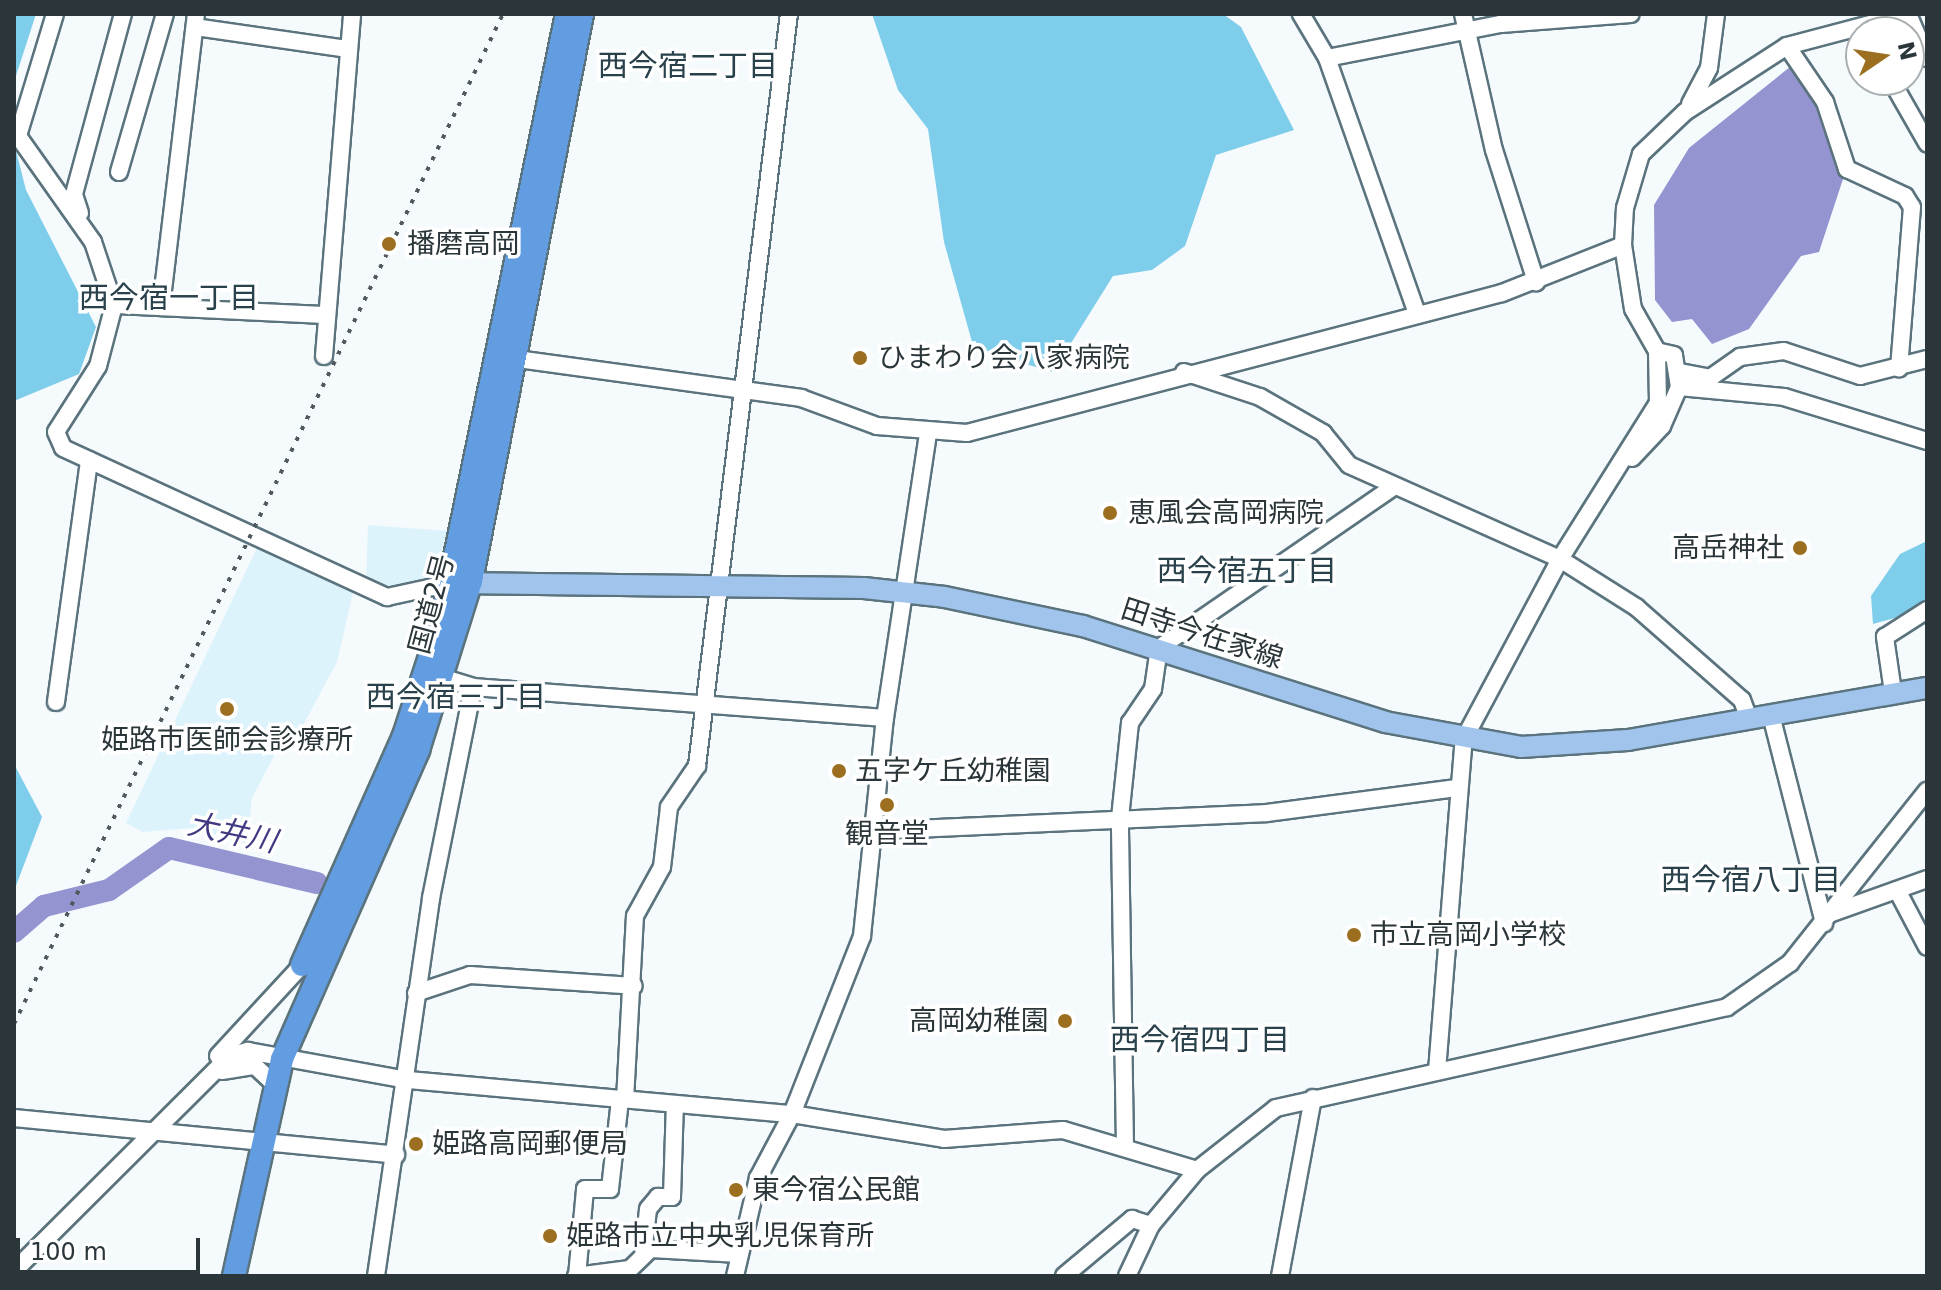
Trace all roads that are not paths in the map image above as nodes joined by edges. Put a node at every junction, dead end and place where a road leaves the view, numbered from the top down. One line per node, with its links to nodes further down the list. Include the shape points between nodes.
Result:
1 (55, 14): 23 (street, via 18,136)
2 (123, 14): 23 (street, via 74,194)
3 (165, 14): 22 (street)
4 (352, 14): 16 (street)
5 (567, 14): 44 (highway, 国道2号)
6 (582, 14): 32 (highway, 国道2号)
7 (789, 14): 37 (street)
8 (1301, 14): 17 (street)
9 (1631, 14): 13 (street)
10 (1716, 14): 20 (street, via 1709,68)
11 (1908, 14): 18 (street)
12 (195, 20): 16 (street); 27 (street)
13 (1466, 22): 17 (street); 25 (street, via 1490,135)
14 (1845, 33): 15 (street)
15 (1787, 46): 20 (street); 34 (street, via 1825,102 1847,169 1905,196 1912,207)
16 (347, 49): 29 (street)
17 (1327, 58): 28 (street)
18 (1927, 58)
19 (1900, 96): 21 (street)
20 (1685, 112): 24 (street, via 1641,154 1625,208)
21 (1927, 143)
22 (119, 172)
23 (85, 228): 26 (street)
24 (1623, 245): 25 (street); 30 (street, via 1633,309)
25 (1536, 282): 28 (street)
26 (114, 305): 27 (street); 40 (street, via 98,366 56,432 63,448)
27 (161, 307): 29 (street)
28 (1416, 311): 35 (street)
29 (327, 315): 31 (street)
30 (1657, 351): 36 (street, via 1674,355); 41 (street, via 1658,403)
31 (324, 356)
32 (517, 359): 37 (street); 44 (highway, 国道2号)
33 (1927, 359): 34 (street)
34 (1899, 368): 36 (street, via 1860,376 1784,351 1740,357 1710,378)
35 (1182, 372): 38 (street, via 1007,426); 42 (street, via 1281,408 1323,433 1349,465)
36 (1680, 379): 39 (street, via 1784,397); 41 (street, via 1662,426)
37 (740, 390): 38 (street); 45 (street)
38 (928, 432): 46 (street)
39 (1927, 441)
40 (89, 460): 44 (street, via 387,597); 53 (street)
41 (1616, 468): 43 (street)
42 (1393, 487): 43 (street); 48 (street)
43 (1560, 559): 57 (street, via 1636,607 1742,700); 58 (street)
44 (461, 582): 45 (main road, 田寺今在家線); 49 (highway, 国道2号); 67 (highway, 国道2号, via 404,736)
45 (718, 584): 46 (main road, 田寺今在家線); 54 (street)
46 (904, 592): 48 (main road, 田寺今在家線, via 1008,608); 56 (street)
47 (1927, 610): 52 (street, via 1885,637)
48 (1159, 648): 58 (main road, 田寺今在家線, via 1385,722); 61 (street, via 1153,689 1130,723)
49 (444, 678): 50 (street); 70 (highway, 国道2号)
50 (473, 687): 54 (street); 69 (street)
51 (1926, 687): 52 (main road, 田寺今在家線)
52 (1893, 692): 55 (main road, 田寺今在家線)
53 (56, 702)
54 (703, 704): 56 (street); 68 (street, via 697,766 669,807 662,867 635,916)
55 (1771, 715): 57 (main road, 田寺今在家線); 65 (street)
56 (885, 718): 62 (street)
57 (1749, 719): 58 (main road, 田寺今在家線, via 1592,744)
58 (1464, 739): 59 (street)
59 (1456, 788): 61 (street, via 1267,813); 71 (street)
60 (1927, 791): 65 (street)
61 (1120, 818): 62 (street); 82 (street)
62 (873, 831): 78 (street, via 862,936)
63 (1927, 879): 64 (street)
64 (1897, 890): 65 (street); 66 (street)
65 (1828, 918): 71 (street, via 1790,963 1727,1007)
66 (1927, 947)
67 (302, 965): 80 (street)
68 (634, 986): 69 (street, via 470,975); 76 (street)
69 (416, 993): 73 (street)
70 (282, 1059): 72 (street, via 242,1051); 73 (street); 74 (highway, 国道2号)
71 (1437, 1071): 75 (street)
72 (211, 1078): 74 (street, via 247,1063); 80 (street)
73 (408, 1080): 76 (street); 83 (street)
74 (274, 1084): 81 (highway, 国道2号)
75 (1313, 1098): 84 (street, via 1276,1108); 95 (street)
76 (622, 1100): 77 (street); 91 (street, via 610,1189 585,1189)
77 (675, 1104): 78 (street); 87 (street, via 672,1197 658,1197 648,1209)
78 (792, 1114): 82 (street, via 944,1139 1063,1130); 86 (street, via 758,1178)
79 (14, 1118): 80 (street)
80 (151, 1132): 81 (street); 88 (street)
81 (259, 1141): 83 (street); 89 (highway, 国道2号)
82 (1125, 1147): 84 (street)
83 (396, 1155): 90 (street)
84 (1197, 1170): 85 (street)
85 (1151, 1225): 93 (street, via 1132,1219); 94 (street)
86 (739, 1254): 87 (street, via 651,1249); 92 (street)
87 (643, 1256): 91 (street, via 630,1269)
88 (14, 1271)
89 (234, 1276)
90 (376, 1276)
91 (577, 1276)
92 (735, 1276)
93 (1064, 1276)
94 (1127, 1276)
95 (1280, 1276)

